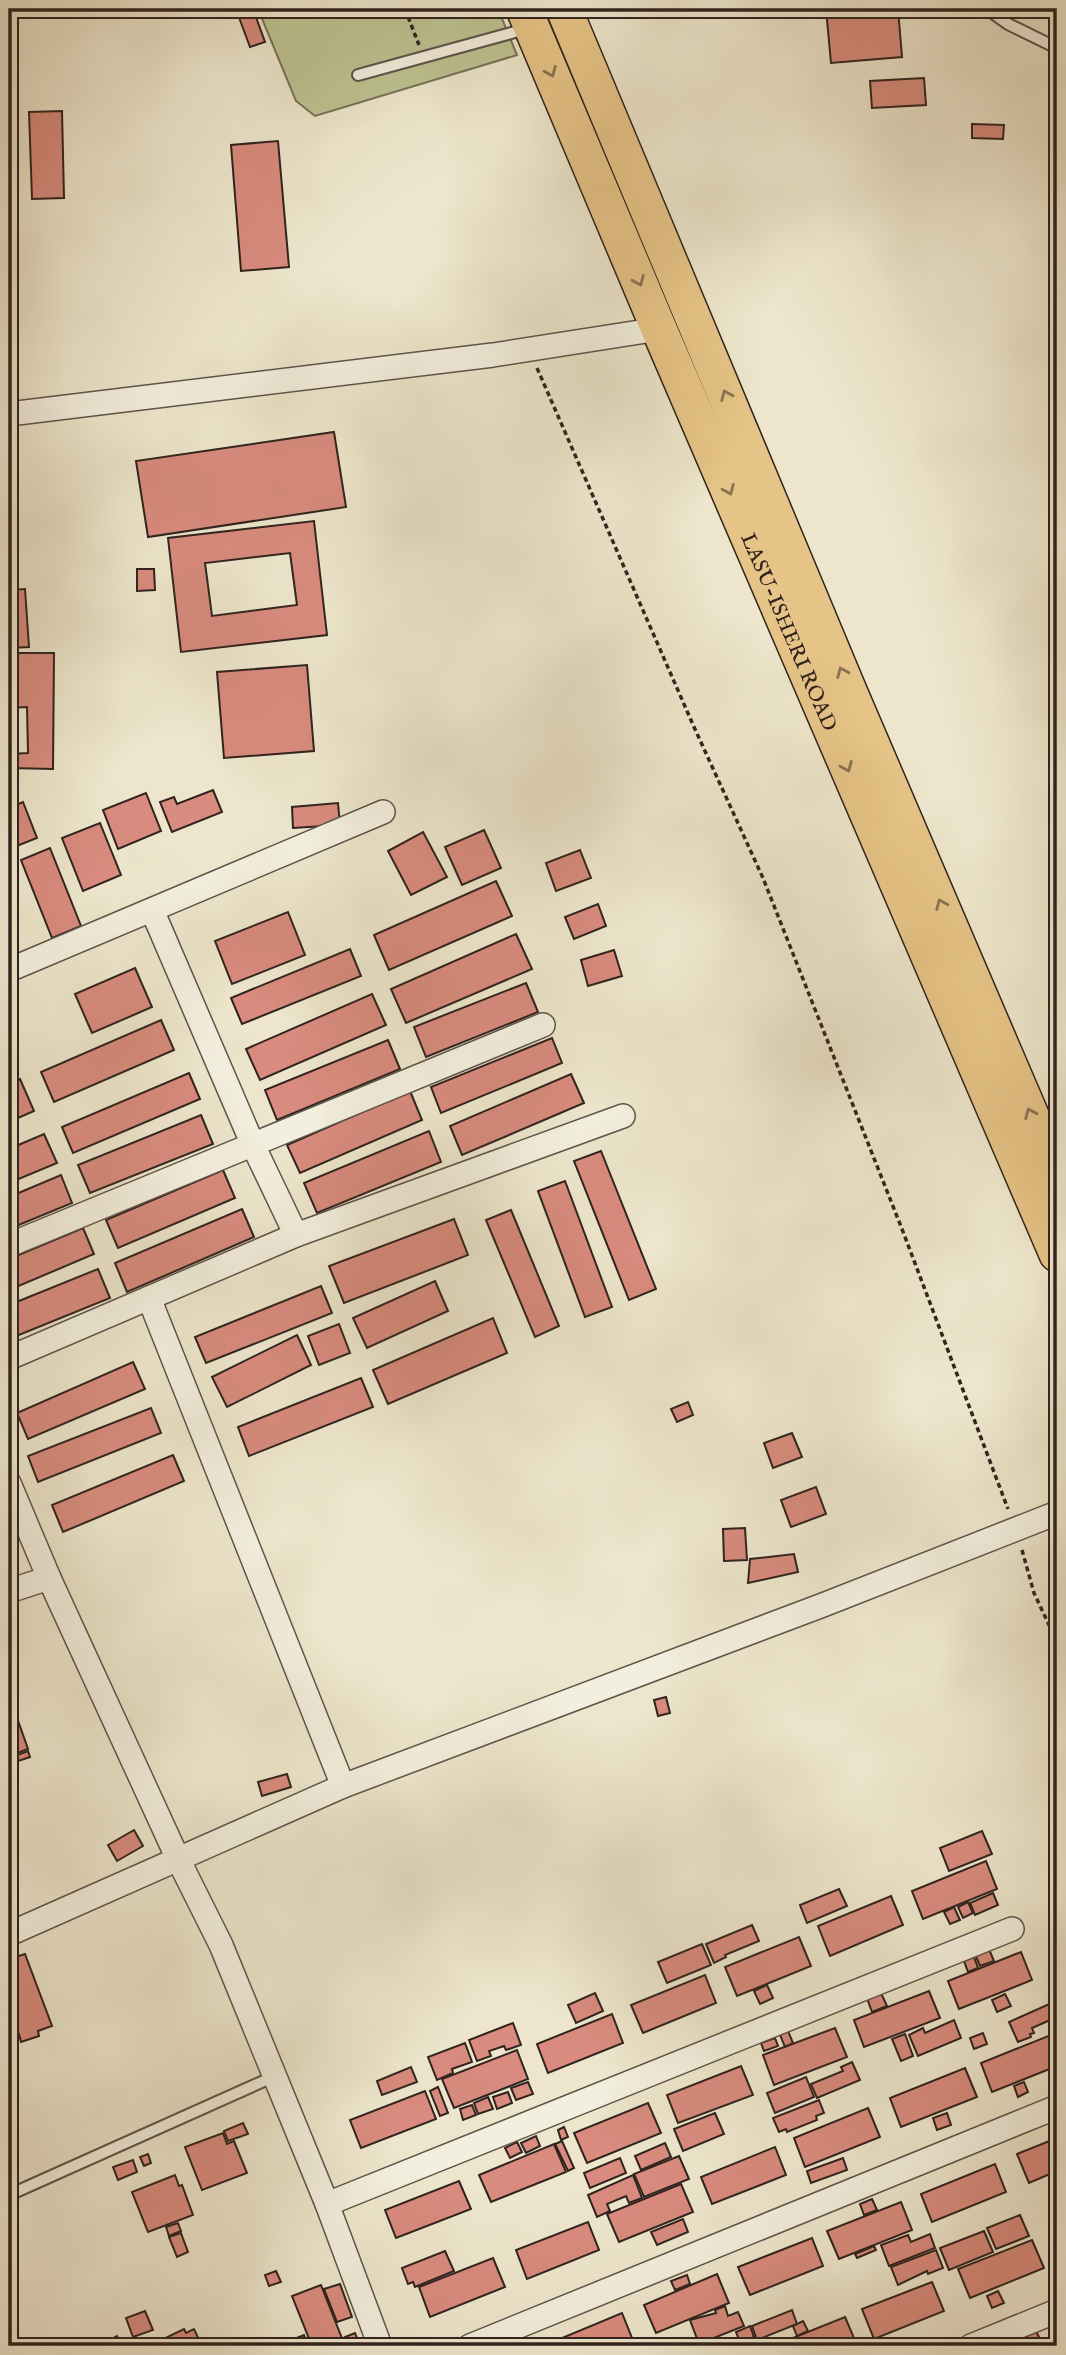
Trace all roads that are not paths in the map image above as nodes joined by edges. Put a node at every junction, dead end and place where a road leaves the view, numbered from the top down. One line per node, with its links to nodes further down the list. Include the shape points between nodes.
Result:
1 (564, 9): 14 (main road, LASU-ISHERI ROAD, one-way to 1)
2 (987, 9): 4 (lane)
3 (528, 18): 5 (lane, via 424,57); 6 (main road, LASU-ISHERI ROAD, one-way to 6)
4 (1057, 48)
5 (358, 75)
6 (659, 329): 7 (street); 17 (main road, LASU-ISHERI ROAD, one-way to 17)
7 (9, 414)
8 (383, 812): 9 (street)
9 (152, 910): 10 (street); 13 (street)
10 (9, 970)
11 (543, 1025): 13 (street)
12 (623, 1116): 15 (street)
13 (253, 1145): 15 (street); 16 (street)
14 (1057, 1176)
15 (296, 1234): 18 (street)
16 (9, 1245)
17 (1057, 1254)
18 (149, 1298): 19 (street); 24 (street)
19 (9, 1358)
20 (9, 1483): 22 (street)
21 (1057, 1513): 24 (street)
22 (49, 1578): 23 (street); 25 (street)
23 (9, 1591)
24 (343, 1786): 25 (street)
25 (178, 1859): 27 (street); 28 (street, via 221,1945)
26 (1012, 1929): 31 (street)
27 (9, 1934)
28 (275, 2076): 30 (lane); 31 (street)
29 (1057, 2107): 34 (street)
30 (9, 2195)
31 (327, 2204): 33 (street)
32 (1057, 2311): 35 (street)
33 (380, 2346)
34 (470, 2346)
35 (971, 2346)

